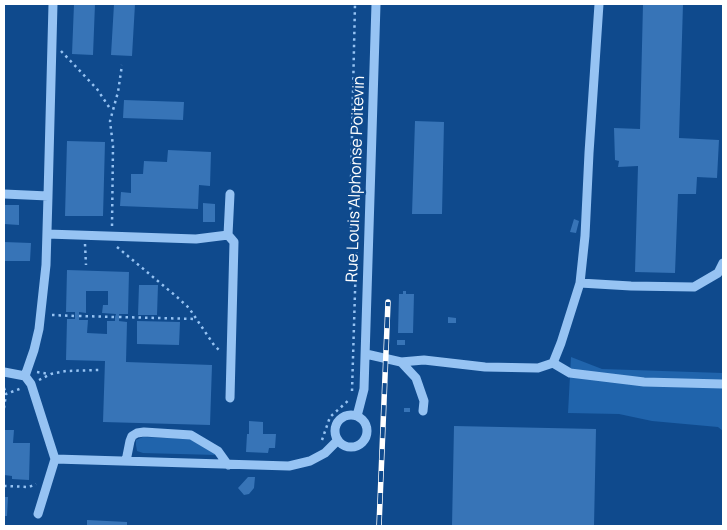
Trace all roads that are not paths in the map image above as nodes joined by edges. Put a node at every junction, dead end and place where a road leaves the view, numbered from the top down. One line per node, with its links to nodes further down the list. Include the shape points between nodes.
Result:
1 (53, 4): 6 (street)
2 (376, 4): 11 (street, Rue Louis Alphonse Poitevin)
3 (599, 4): 10 (street)
4 (4, 194): 6 (street)
5 (230, 194): 8 (street)
6 (48, 196): 7 (street)
7 (47, 234): 8 (street, via 196,238); 15 (street, via 39,329)
8 (228, 235): 17 (street, via 234,242)
9 (723, 263): 10 (street, via 718,273 694,286)
10 (580, 283): 13 (street, via 562,343)
11 (366, 354): 12 (street); 19 (street, Rue Louis Alphonse Poitevin)
12 (401, 362): 13 (street, via 424,360 485,367 538,368); 18 (street, via 416,378 424,401)
13 (552, 363): 16 (street, via 570,373 644,382)
14 (4, 372): 15 (street)
15 (25, 376): 21 (street, via 31,384)
16 (723, 384)
17 (230, 398)
18 (423, 411)
19 (358, 416): 20 (street, via 350,415 340,420 335,430); 20 (street, via 366,425 367,434 363,441 352,446)
20 (338, 440): 23 (street, via 325,453 310,461 289,466)
21 (55, 459): 22 (street); 24 (street)
22 (126, 461): 23 (street); 23 (street, via 132,436 153,433 191,435 218,451)
23 (228, 465)
24 (38, 514)

